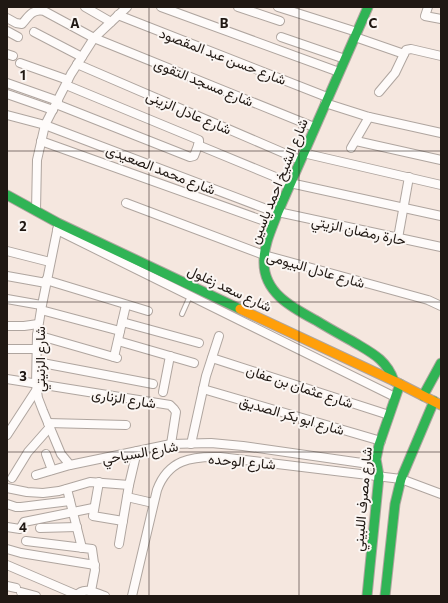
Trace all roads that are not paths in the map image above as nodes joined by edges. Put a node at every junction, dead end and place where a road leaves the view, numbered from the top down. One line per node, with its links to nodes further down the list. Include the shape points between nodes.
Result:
1 (85, 7): 12 (street)
2 (127, 7): 8 (street)
3 (161, 7): 24 (street)
4 (238, 7): 11 (street)
5 (278, 7): 15 (street)
6 (368, 7): 15 (street, شارع الشيخ احمد ياسين)
7 (428, 7): 10 (street, via 424,16)
8 (118, 15): 12 (street); 29 (street, شارع حسن عبد المقصود)
9 (7, 18): 18 (street, شارع مسجد التقوى, via 22,24 31,13 40,10)
10 (441, 19)
11 (280, 21)
12 (111, 22): 18 (street)
13 (7, 31): 16 (street)
14 (34, 32): 22 (street, شارع عادل الزينى)
15 (356, 35): 19 (street); 21 (street, شارع الشيخ احمد ياسين)
16 (18, 37)
17 (281, 37): 21 (street)
18 (94, 38): 22 (street); 34 (street, شارع مسجد التقوى)
19 (404, 54): 20 (street, via 406,50 411,49); 27 (street, via 395,73)
20 (441, 56)
21 (345, 59): 24 (street, شارع الشيخ احمد ياسين)
22 (79, 61): 25 (street); 38 (street, شارع عادل الزينى)
23 (20, 63): 25 (street)
24 (339, 72): 29 (street, شارع الشيخ احمد ياسين)
25 (67, 82): 30 (street); 37 (street, via 198,140)
26 (7, 83): 30 (street)
27 (379, 92)
28 (7, 94): 30 (street)
29 (326, 100): 32 (street, شارع حسن عبد المقصود); 34 (street, شارع الشيخ احمد ياسين)
30 (56, 105): 33 (street); 37 (street, via 190,157 194,156)
31 (7, 115): 33 (street, شارع محمد الصعيدى)
32 (370, 117): 35 (street, شارع حسن عبد المقصود); 39 (street, via 354,145)
33 (46, 125): 36 (street); 47 (street, شارع محمد الصعيدى)
34 (314, 127): 38 (street, شارع الشيخ احمد ياسين)
35 (441, 133)
36 (41, 141): 46 (street, via 37,160); 49 (street)
37 (198, 145): 41 (street)
38 (302, 156): 40 (street, شارع عادل الزينى); 41 (street, شارع الشيخ احمد ياسين)
39 (441, 160)
40 (409, 177): 42 (street, شارع عادل الزينى); 45 (street)
41 (290, 183): 45 (street); 47 (street, شارع الشيخ احمد ياسين)
42 (441, 185)
43 (7, 195): 46 (street, شارع سعد زغلول)
44 (126, 202): 54 (street, شارع عادل البيومى)
45 (403, 208): 48 (street); 51 (street)
46 (36, 211): 50 (street, شارع سعد زغلول)
47 (277, 212): 49 (street, شارع الشيخ احمد ياسين); 51 (street, حارة رمضان الزيتي)
48 (441, 216)
49 (273, 224): 54 (street, شارع الشيخ احمد ياسين)
50 (58, 227): 55 (street, شارع الزنيتي); 58 (street, شارع سعد زغلول); 81 (street, شارع سعد زغلول)
51 (398, 238): 52 (street, حارة رمضان الزيتي)
52 (441, 248)
53 (7, 251): 55 (street)
54 (264, 255): 61 (street, شارع عادل البيومى, via 428,300); 81 (street, شارع الشيخ احمد ياسين, via 263,264 268,283 281,300 368,350 387,365)
55 (50, 262): 57 (street, شارع الزنيتي)
56 (7, 276): 57 (street)
57 (46, 282): 60 (street); 62 (street, شارع الزنيتي)
58 (190, 296): 64 (lane); 87 (street, شارع سعد زغلول)
59 (7, 299): 62 (street)
60 (126, 305): 63 (street); 65 (street)
61 (441, 306)
62 (41, 307): 66 (street, شارع الزنيتي); 68 (street)
63 (148, 311)
64 (182, 314)
65 (122, 322): 68 (street); 72 (street)
66 (38, 324): 67 (street); 69 (street, شارع الزنيتي)
67 (7, 326)
68 (120, 331): 71 (street)
69 (37, 334): 71 (street, via 115,358); 74 (street, شارع الزنيتي)
70 (219, 336): 76 (street)
71 (118, 342): 75 (street)
72 (199, 343)
73 (7, 349): 74 (street)
74 (37, 349): 77 (street, شارع الزنيتي)
75 (170, 356): 78 (street); 85 (street)
76 (212, 358): 84 (street); 89 (street, شارع عثمان بن عفان)
77 (37, 362): 82 (street); 83 (street, شارع الزنيتي)
78 (194, 363)
79 (441, 363): 86 (street)
80 (7, 380): 83 (street, شارع الزنارى)
81 (397, 383): 86 (street, شارع سعد زغلول); 87 (street, شارع مصرف اللبيني)
82 (153, 384)
83 (37, 386): 90 (street, شارع الزنيتي, via 38,398); 92 (street); 94 (street, شارع الزنارى, via 173,407 176,412)
84 (203, 389): 93 (street, شارع ابو بكر الصديق); 95 (street)
85 (163, 392)
86 (423, 396): 88 (street, شارع سعد زغلول)
87 (395, 397): 89 (street, شارع مصرف اللبيني)
88 (437, 403): 106 (street)
89 (389, 414): 93 (street, شارع مصرف اللبيني)
90 (49, 425): 91 (street); 99 (street, شارع الزنيتي); 105 (street)
91 (126, 425)
92 (7, 434)
93 (381, 441): 100 (street, شارع مصرف اللبيني)
94 (171, 444): 95 (street, شارع السياحي); 96 (street, شارع السياحي)
95 (190, 444): 98 (street, شارع السياحي, via 224,444)
96 (137, 451): 99 (street, شارع السياحي); 108 (street)
97 (46, 454): 102 (street)
98 (300, 454): 100 (street, شارع السياحي); 101 (street)
99 (70, 465): 102 (street, شارع السياحي)
100 (376, 465): 104 (street, شارع مصرف اللبيني)
101 (299, 467): 104 (street, شارع الوحده); 115 (street, شارع الوحده, via 220,457 194,458 171,467 160,480)
102 (52, 470): 103 (street, شارع السياحي)
103 (36, 475)
104 (379, 476): 106 (street, شارع الوحده); 122 (street, شارع مصرف اللبيني)
105 (12, 478)
106 (401, 479): 111 (street); 124 (street)
107 (99, 482): 108 (street); 110 (street); 117 (street)
108 (129, 485): 112 (street)
109 (9, 489): 110 (street, via 43,493); 113 (street)
110 (67, 489): 114 (street)
111 (441, 494)
112 (127, 497): 115 (street); 119 (street)
113 (7, 498)
114 (70, 501): 116 (street, via 21,507); 118 (street)
115 (153, 503): 138 (street, شارع الوحده)
116 (8, 504)
117 (93, 508): 118 (street); 119 (street, via 94,517)
118 (73, 512): 120 (street, via 24,522 20,529); 121 (street)
119 (123, 521): 128 (street)
120 (7, 527)
121 (76, 527): 123 (street); 129 (street)
122 (374, 527): 124 (street); 126 (street, شارع مصرف اللبيني)
123 (40, 528)
124 (392, 528): 127 (street)
125 (26, 541): 129 (street)
126 (373, 542): 127 (street); 139 (street, شارع مصرف اللبيني)
127 (390, 543): 140 (street)
128 (119, 544)
129 (82, 548): 131 (street, via 92,548)
130 (7, 549): 131 (street)
131 (95, 564): 134 (street)
132 (7, 565): 135 (street)
133 (7, 586): 136 (street)
134 (91, 591): 135 (street, via 83,590); 137 (street)
135 (77, 595)
136 (36, 596)
137 (106, 596)
138 (132, 596)
139 (367, 596)
140 (385, 596)

